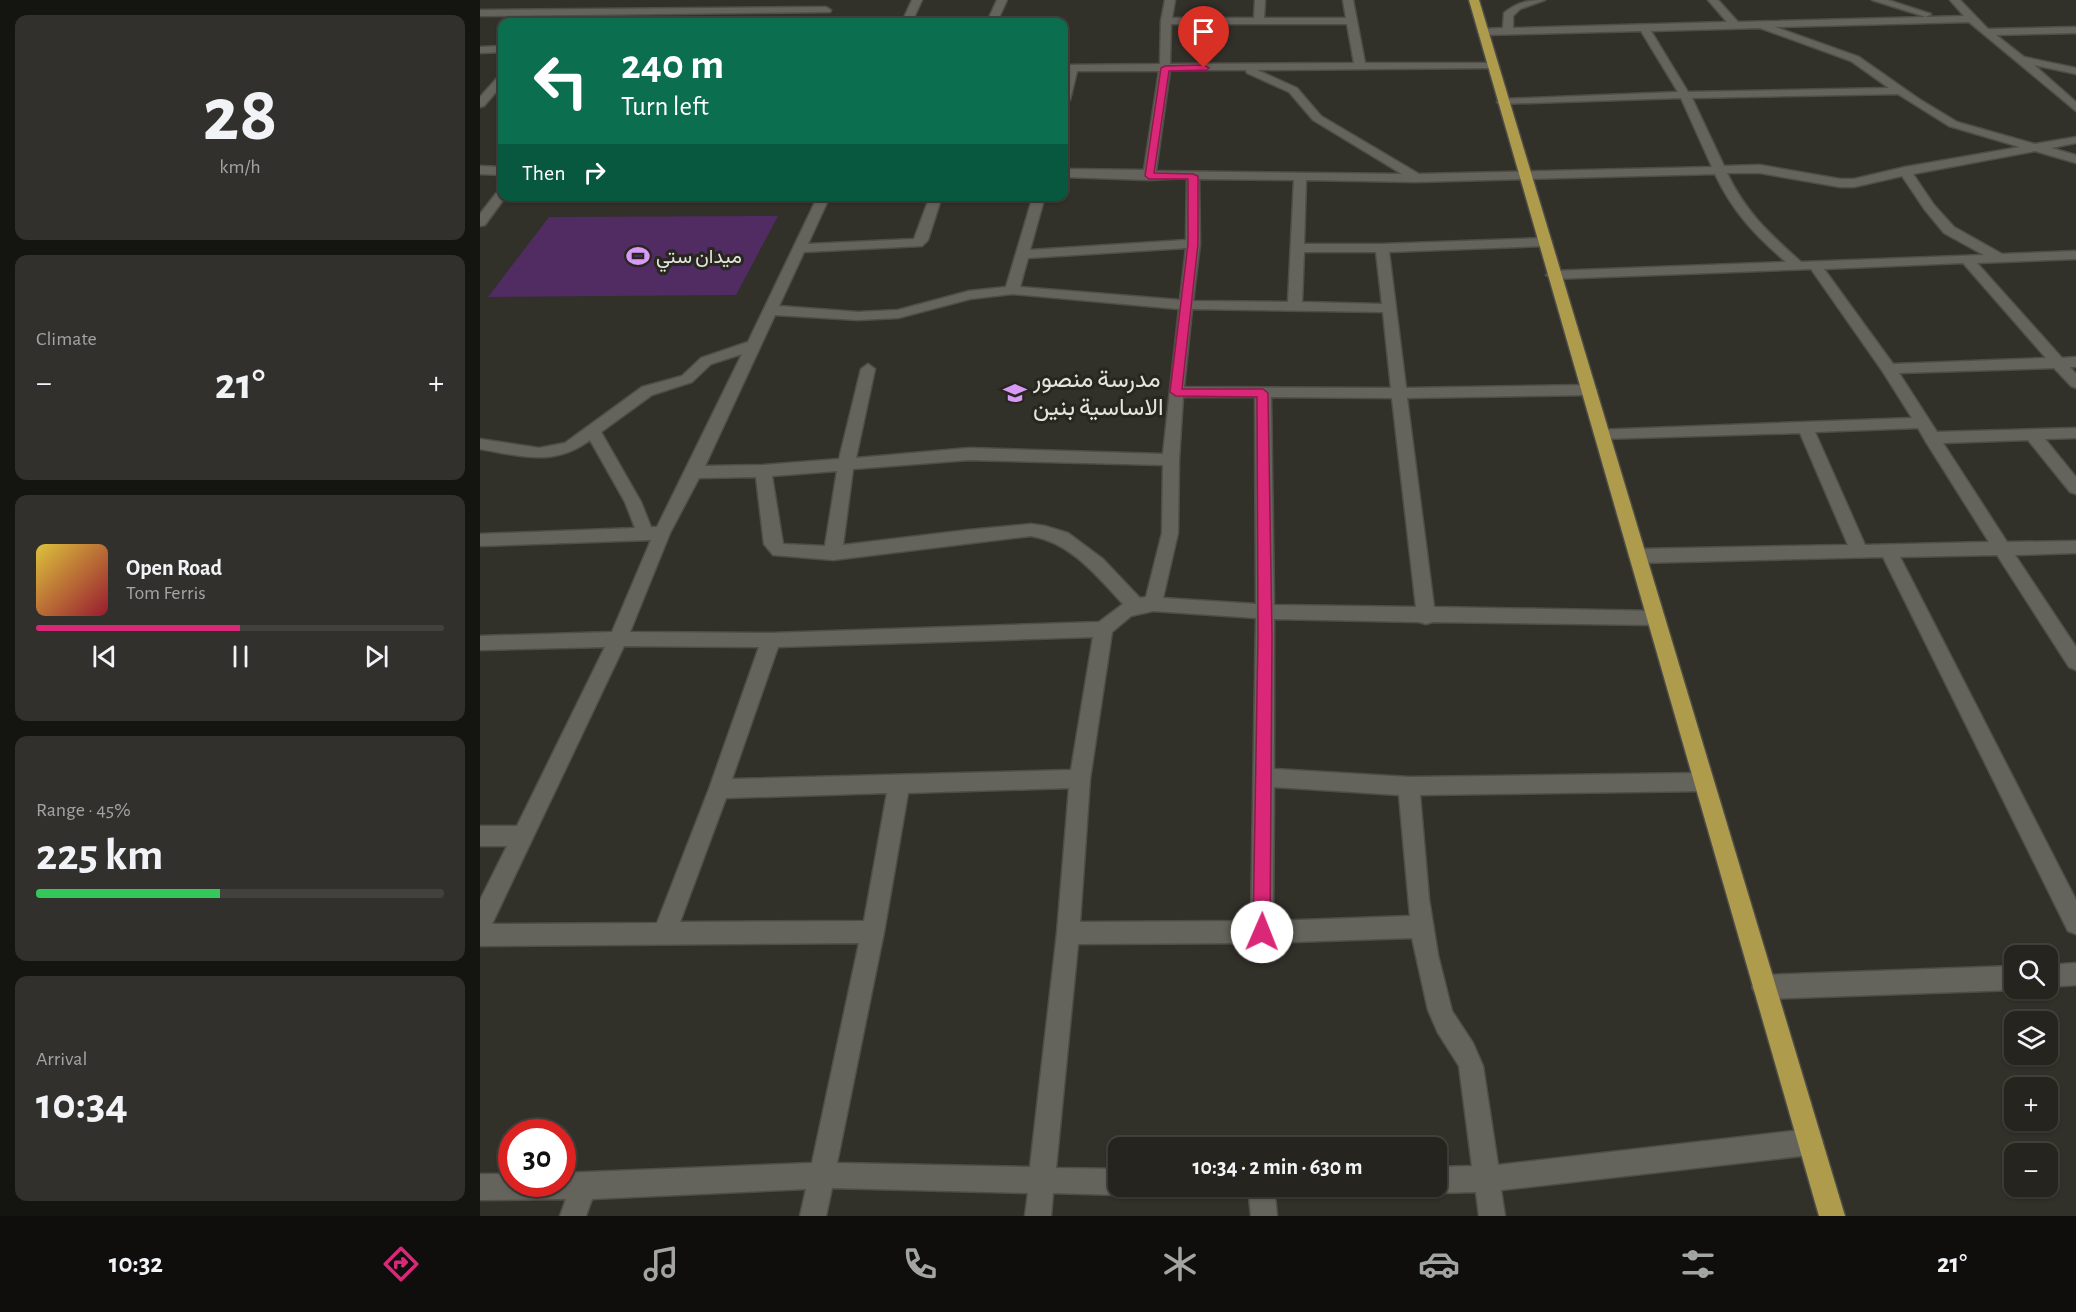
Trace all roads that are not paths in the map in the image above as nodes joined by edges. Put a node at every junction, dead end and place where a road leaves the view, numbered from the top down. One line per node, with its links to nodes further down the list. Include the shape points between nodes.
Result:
1 (490, 0): 17 (street)
2 (659, 0): 16 (street)
3 (832, 0): 15 (street)
4 (917, 0): 23 (street)
5 (1002, 0): 24 (street)
6 (1170, 0): 27 (street)
7 (1260, 0): 28 (street)
8 (1348, 0): 29 (street)
9 (1474, 0): 35 (highway)
10 (1540, 0): 34 (street, via 1511,11)
11 (1713, 0): 30 (street)
12 (1876, 0): 25 (street)
13 (1955, 0): 26 (street)
14 (736, 10): 15 (street); 16 (street); 21 (street)
15 (826, 10): 22 (street)
16 (650, 11): 18 (street); 20 (street)
17 (480, 12): 18 (street)
18 (564, 12): 19 (street)
19 (557, 18)
20 (644, 18)
21 (731, 18)
22 (821, 18)
23 (909, 18)
24 (994, 18)
25 (1945, 19): 26 (street); 31 (street)
26 (1970, 19): 36 (street)
27 (1166, 21): 28 (street); 43 (street)
28 (1259, 21): 29 (street)
29 (1352, 21): 41 (street)
30 (1734, 24): 31 (street); 32 (street)
31 (1757, 24): 49 (street, via 1855,59)
32 (1644, 27): 34 (street); 50 (street)
33 (2076, 30): 36 (street)
34 (1508, 31): 35 (street)
35 (1483, 32): 40 (highway)
36 (1986, 32): 39 (street)
37 (498, 49): 38 (street)
38 (480, 50)
39 (2017, 58): 45 (street); 48 (street)
40 (1492, 65): 41 (street); 52 (highway)
41 (1360, 66): 44 (street)
42 (1068, 68): 43 (street)
43 (1165, 68): 44 (street); 63 (street)
44 (1244, 68): 67 (street, via 1293,90 1317,118)
45 (2076, 71)
46 (480, 88): 47 (street)
47 (498, 88): 53 (street)
48 (2057, 89): 51 (street); 54 (street)
49 (1902, 92): 50 (street); 56 (street, via 1953,124)
50 (1685, 95): 52 (street); 58 (street)
51 (2076, 95)
52 (1503, 102): 66 (highway)
53 (480, 104)
54 (2076, 108)
55 (2076, 140): 56 (street)
56 (2036, 147): 57 (street); 61 (street)
57 (2076, 159)
58 (1718, 169): 61 (street, via 1760,169 1840,183 1871,181); 66 (street); 82 (street, via 1744,215)
59 (480, 170): 60 (street)
60 (498, 171)
61 (1905, 171): 80 (street, via 1949,230)
62 (1068, 173): 63 (street)
63 (1149, 176): 64 (street)
64 (1193, 176): 65 (street); 74 (street)
65 (1299, 177): 67 (street); 76 (street)
66 (1526, 177): 67 (street); 73 (highway)
67 (1416, 178)
68 (498, 199): 72 (street)
69 (822, 201): 75 (street)
70 (934, 201): 75 (street, via 917,243)
71 (1038, 201): 78 (street)
72 (480, 222)
73 (1545, 242): 77 (street); 84 (highway)
74 (1193, 244): 78 (street); 86 (street)
75 (799, 248): 89 (street)
76 (1297, 248): 77 (street); 87 (street)
77 (1382, 248): 88 (street)
78 (1023, 255): 85 (street)
79 (2076, 255): 80 (street)
80 (2000, 258): 81 (street)
81 (1967, 260): 83 (street); 91 (street)
82 (1798, 266): 83 (street); 84 (street)
83 (1815, 266): 94 (street)
84 (1553, 275): 96 (highway)
85 (1012, 290): 86 (street); 89 (street, via 969,295 898,314 858,316)
86 (1185, 305): 87 (street); 97 (street)
87 (1295, 306): 88 (street)
88 (1389, 308): 99 (street)
89 (771, 310): 90 (street)
90 (751, 346): 102 (street, via 706,362 687,379 647,391); 111 (street)
91 (2058, 362): 92 (street); 94 (street); 95 (street)
92 (2076, 362)
93 (868, 369): 109 (street)
94 (1889, 369): 100 (street)
95 (2076, 383)
96 (1589, 390): 99 (street); 104 (highway)
97 (1176, 392): 98 (street); 108 (street)
98 (1263, 393): 99 (street); 122 (street)
99 (1397, 393): 123 (street)
100 (1923, 423): 101 (street); 106 (street)
101 (1805, 427): 104 (street); 118 (street)
102 (593, 432): 107 (street, via 570,447 548,453); 113 (street)
103 (2076, 433): 105 (street)
104 (1602, 434): 120 (highway)
105 (2033, 435): 106 (street); 112 (street)
106 (1932, 438): 116 (street)
107 (480, 444)
108 (1171, 460): 109 (street, via 969,454); 121 (street, via 1170,533)
109 (846, 465): 110 (street); 119 (street)
110 (762, 471): 111 (street); 119 (street, via 773,544 785,551)
111 (694, 472): 113 (street)
112 (2076, 489)
113 (654, 533): 114 (street); 126 (street)
114 (480, 540)
115 (2076, 547): 116 (street)
116 (2002, 549): 117 (street); 129 (street)
117 (1888, 551): 118 (street); 138 (street)
118 (1860, 552): 120 (street)
119 (833, 553): 121 (street, via 979,535 1044,532 1062,538)
120 (1638, 556): 124 (highway)
121 (1144, 604): 122 (street); 125 (street, via 1123,611)
122 (1265, 612): 123 (street); 130 (street)
123 (1426, 616): 124 (street)
124 (1656, 618): 132 (highway)
125 (1103, 629): 127 (street); 131 (street)
126 (618, 639): 127 (street); 128 (street); 137 (street)
127 (771, 640): 135 (street)
128 (480, 643)
129 (2076, 662)
130 (1264, 777): 134 (street); 143 (street)
131 (1080, 779): 133 (street); 144 (street)
132 (1703, 782): 134 (street); 149 (highway)
133 (899, 785): 135 (street); 142 (street)
134 (1410, 786): 140 (street)
135 (719, 789): 141 (street)
136 (480, 836): 137 (street)
137 (522, 836): 139 (street)
138 (2076, 923)
139 (480, 924)
140 (1421, 927): 143 (street); 152 (street, via 1440,1011 1472,1066)
141 (665, 932): 142 (street); 145 (street)
142 (873, 932): 151 (street)
143 (1262, 932): 144 (street)
144 (1068, 933): 154 (street)
145 (480, 935)
146 (2076, 975): 147 (street)
147 (2058, 976)
148 (2004, 978): 149 (street)
149 (1764, 987): 150 (highway)
150 (1810, 1142): 152 (street); 164 (highway)
151 (822, 1175): 154 (street); 156 (street); 160 (street)
152 (1486, 1179): 153 (street); 163 (street)
153 (1447, 1180)
154 (1044, 1181): 155 (street); 161 (street)
155 (1108, 1182)
156 (584, 1186): 157 (street); 159 (street)
157 (480, 1187)
158 (1262, 1197): 162 (street)
159 (573, 1216)
160 (813, 1216)
161 (1038, 1216)
162 (1264, 1216)
163 (1492, 1216)
164 (1832, 1216)

